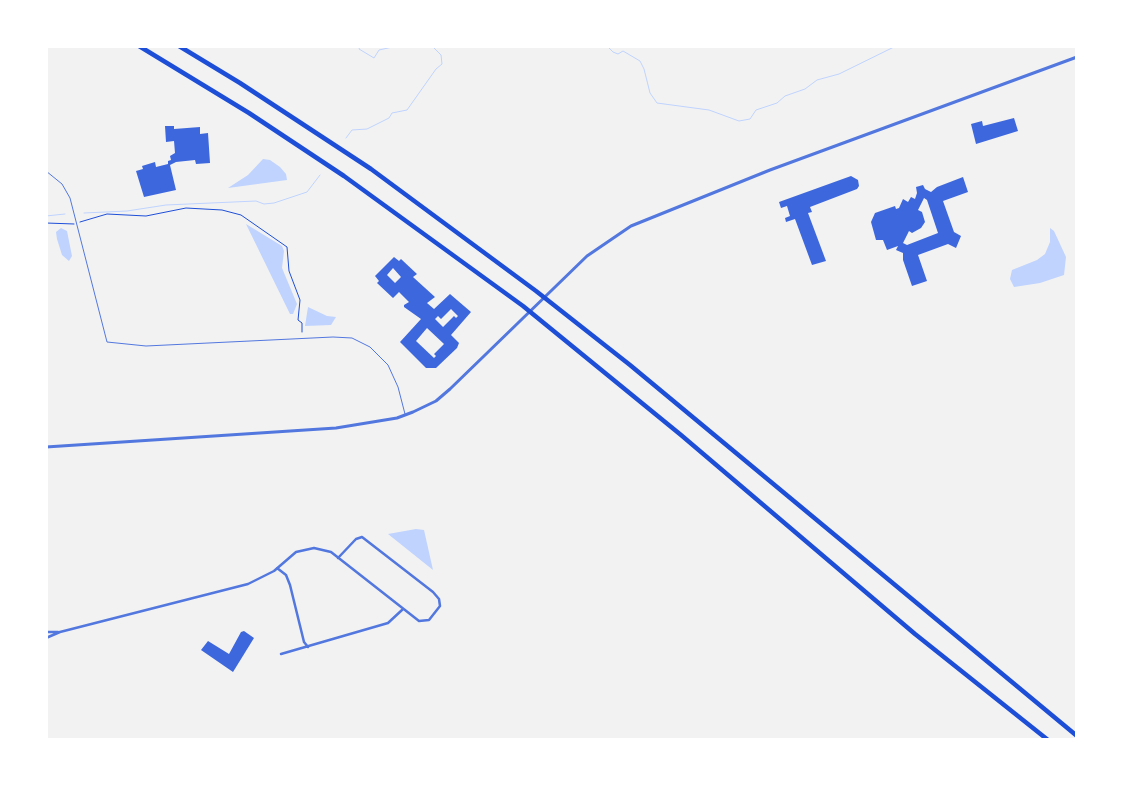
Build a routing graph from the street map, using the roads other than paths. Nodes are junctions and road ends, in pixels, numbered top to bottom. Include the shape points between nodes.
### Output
1 (134, 46) edge
2 (139, 46) edge
3 (179, 46) edge
4 (1077, 57) edge
5 (183, 72) junction
6 (46, 171) edge
7 (405, 415) junction
8 (46, 447) edge
9 (338, 558) junction
10 (277, 568) junction
11 (402, 610) junction
12 (46, 632) edge
13 (60, 632) junction
14 (46, 638) edge
15 (308, 648) junction
16 (281, 654) dead end
17 (1077, 736) edge
18 (1048, 740) edge

1 - 5 highway
2 - 5 highway
3 - 17 highway via 336,145 476,244 630,365
4 - 7 street via 650,217 603,244 450,389 423,408
5 - 18 highway via 344,176 524,306 915,634
6 - 7 lane via 68,193 107,342 146,346 352,338 370,347 388,365
7 - 8 street via 336,428
9 - 10 street via 327,551 304,549
9 - 11 street
9 - 11 street via 356,538 362,537 439,599 440,606 429,620 419,621
10 - 13 street via 248,584
10 - 15 street via 286,575 290,585
11 - 15 street via 388,623
12 - 13 street
13 - 14 street
15 - 16 street

